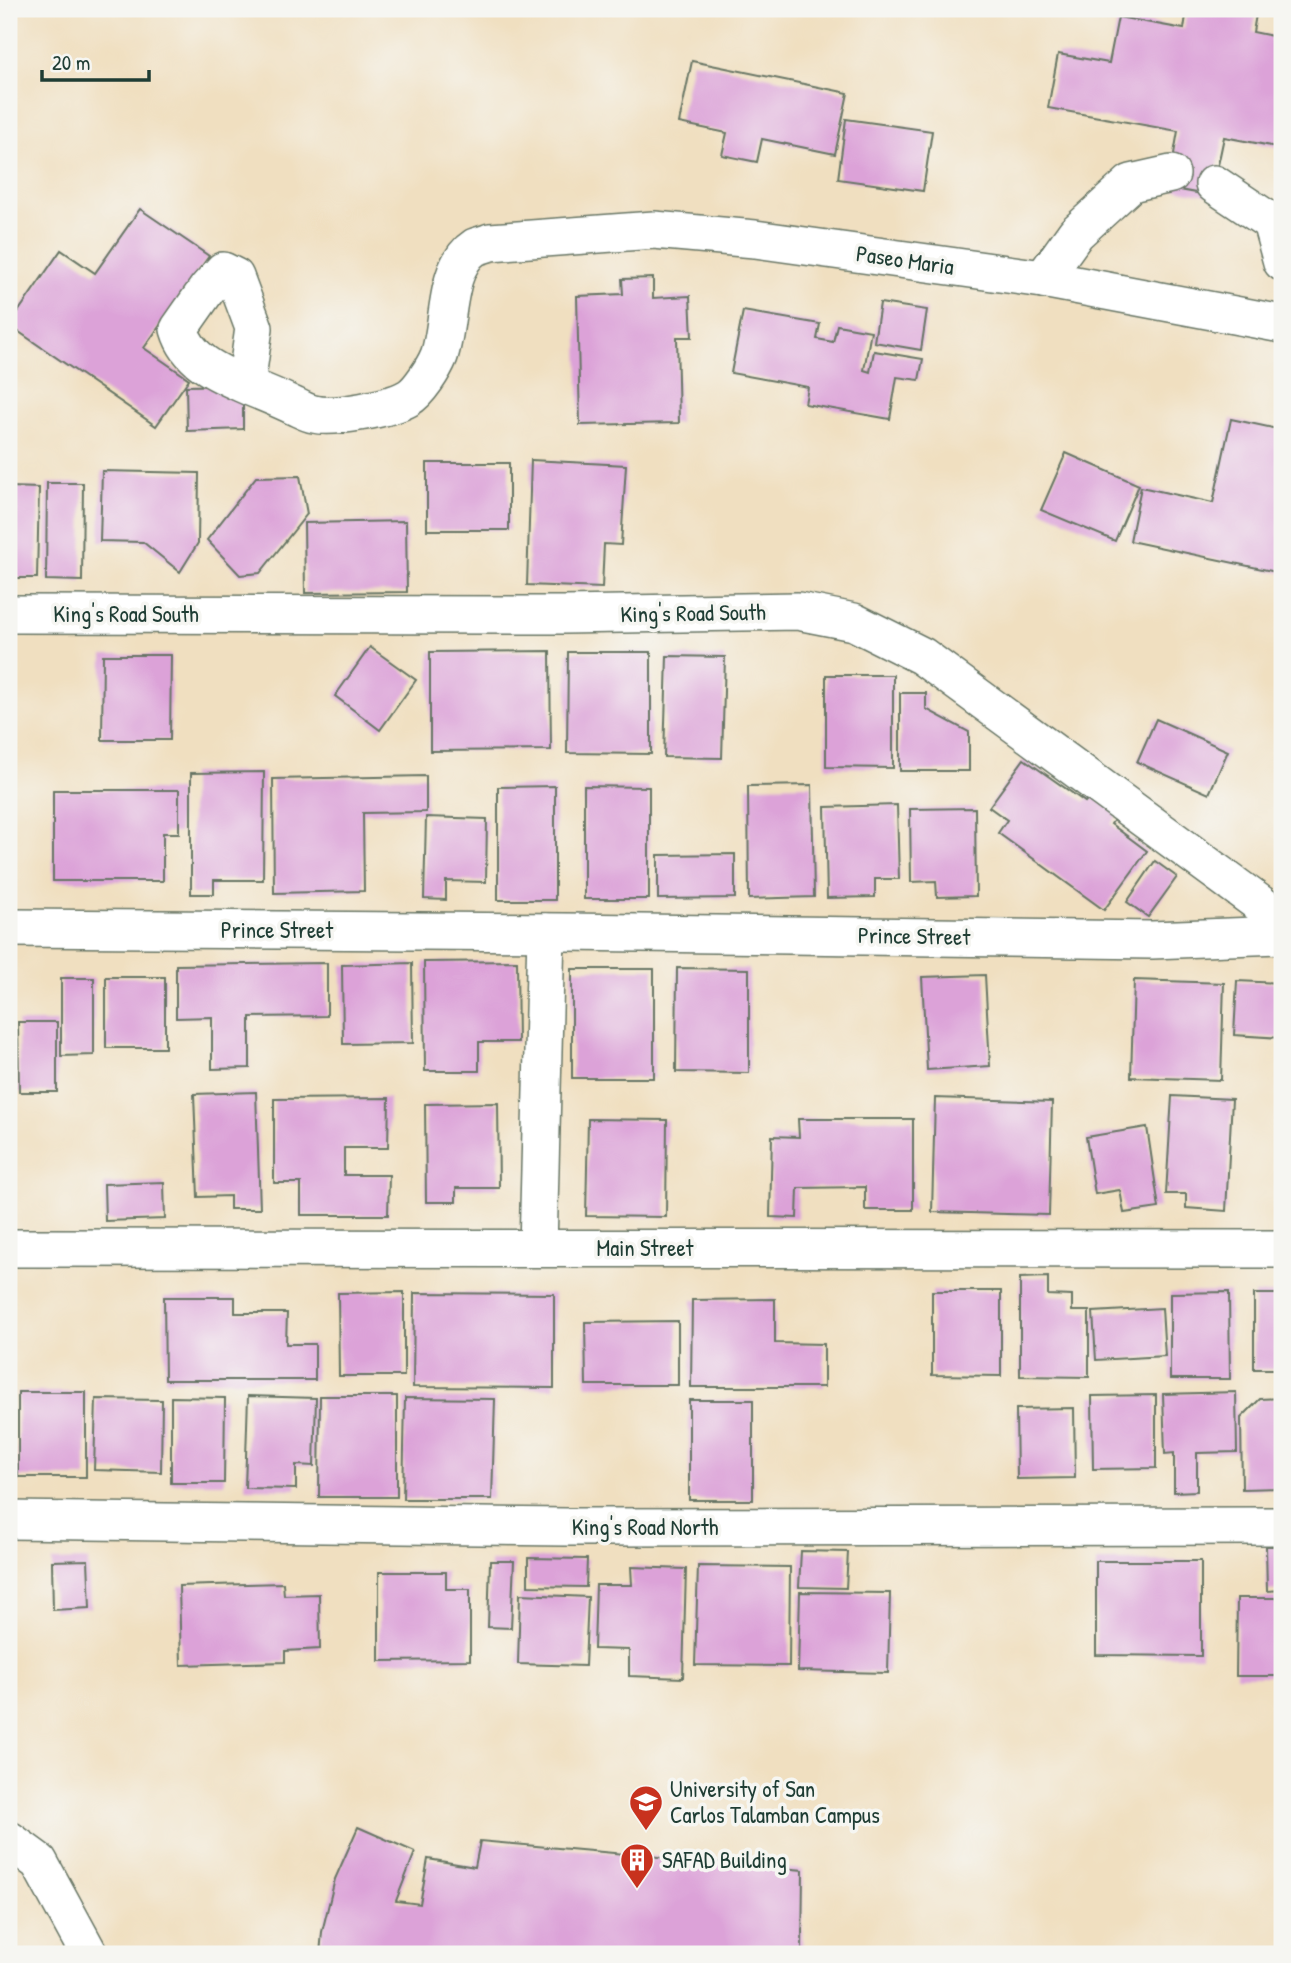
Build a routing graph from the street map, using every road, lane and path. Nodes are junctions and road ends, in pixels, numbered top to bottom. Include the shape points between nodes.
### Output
1 (1171, 174) dead end
2 (1214, 184) dead end
3 (1282, 262) edge
4 (1043, 279) junction
5 (1282, 323) edge
6 (246, 385) dead end
7 (9, 614) edge
8 (1282, 920) edge
9 (9, 928) edge
10 (545, 932) junction
11 (1282, 936) edge
12 (9, 1248) edge
13 (538, 1248) junction
14 (1282, 1249) edge
15 (9, 1520) edge
16 (1282, 1526) edge
17 (9, 1840) edge
18 (89, 1954) edge

1 - 4 street via 1131,183 1076,233
2 - 3 street via 1271,222
4 - 5 street, Paseo Maria
4 - 6 street, Paseo Maria via 755,239 654,230 490,242 474,248 463,260 451,288 440,355 428,377 408,398 334,416 313,414
7 - 8 street, King's Road South via 798,611 854,622 922,656
9 - 10 street, Prince Street
10 - 11 street, Prince Street via 1152,940
10 - 13 street
12 - 13 street, Main Street
13 - 14 street, Main Street
15 - 16 street, King's Road North via 567,1527
17 - 18 street via 39,1863

